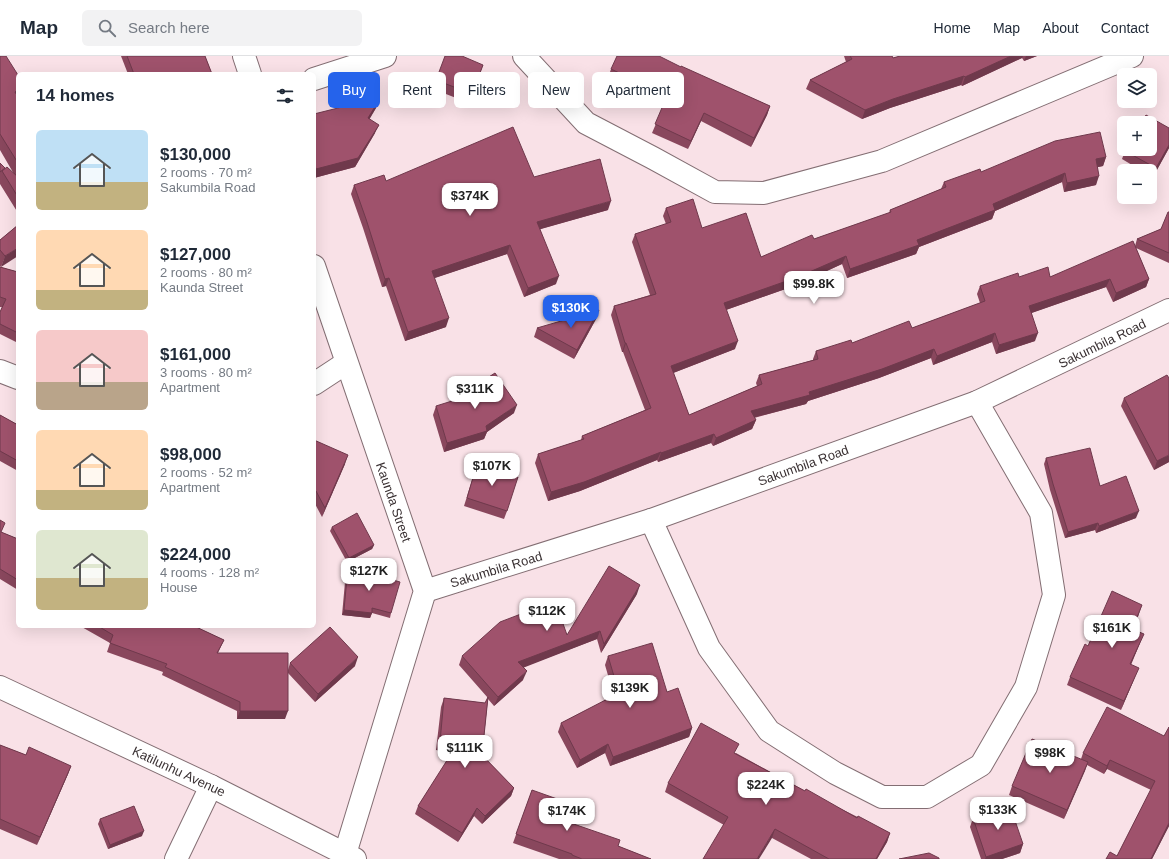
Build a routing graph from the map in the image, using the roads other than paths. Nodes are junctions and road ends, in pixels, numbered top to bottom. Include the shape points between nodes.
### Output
1 (244, 56) edge
2 (385, 56) edge
3 (524, 56) edge
4 (1132, 56) edge
5 (249, 72) edge
6 (316, 78) edge
7 (316, 272) edge
8 (1169, 310) edge
9 (346, 363) junction
10 (0, 370) edge
11 (16, 377) edge
12 (316, 383) edge
13 (977, 402) junction
14 (651, 520) junction
15 (425, 591) junction
16 (0, 687) edge
17 (211, 786) junction
18 (350, 856) edge
19 (176, 859) edge

1 - 5 street
2 - 6 street
3 - 4 street via 586,123 715,192 764,193 882,161
7 - 9 street, Kaunda Street
8 - 13 street, Sakumbila Road
9 - 12 street
9 - 15 street, Kaunda Street
10 - 11 street
13 - 14 street, Sakumbila Road
13 - 14 street via 1041,513 1054,595 1026,687 981,766 927,797 882,797 835,773 769,731 709,648
14 - 15 street, Sakumbila Road
15 - 18 street
16 - 17 street, Katilunhu Avenue
17 - 18 street, Katilunhu Avenue
17 - 19 street

